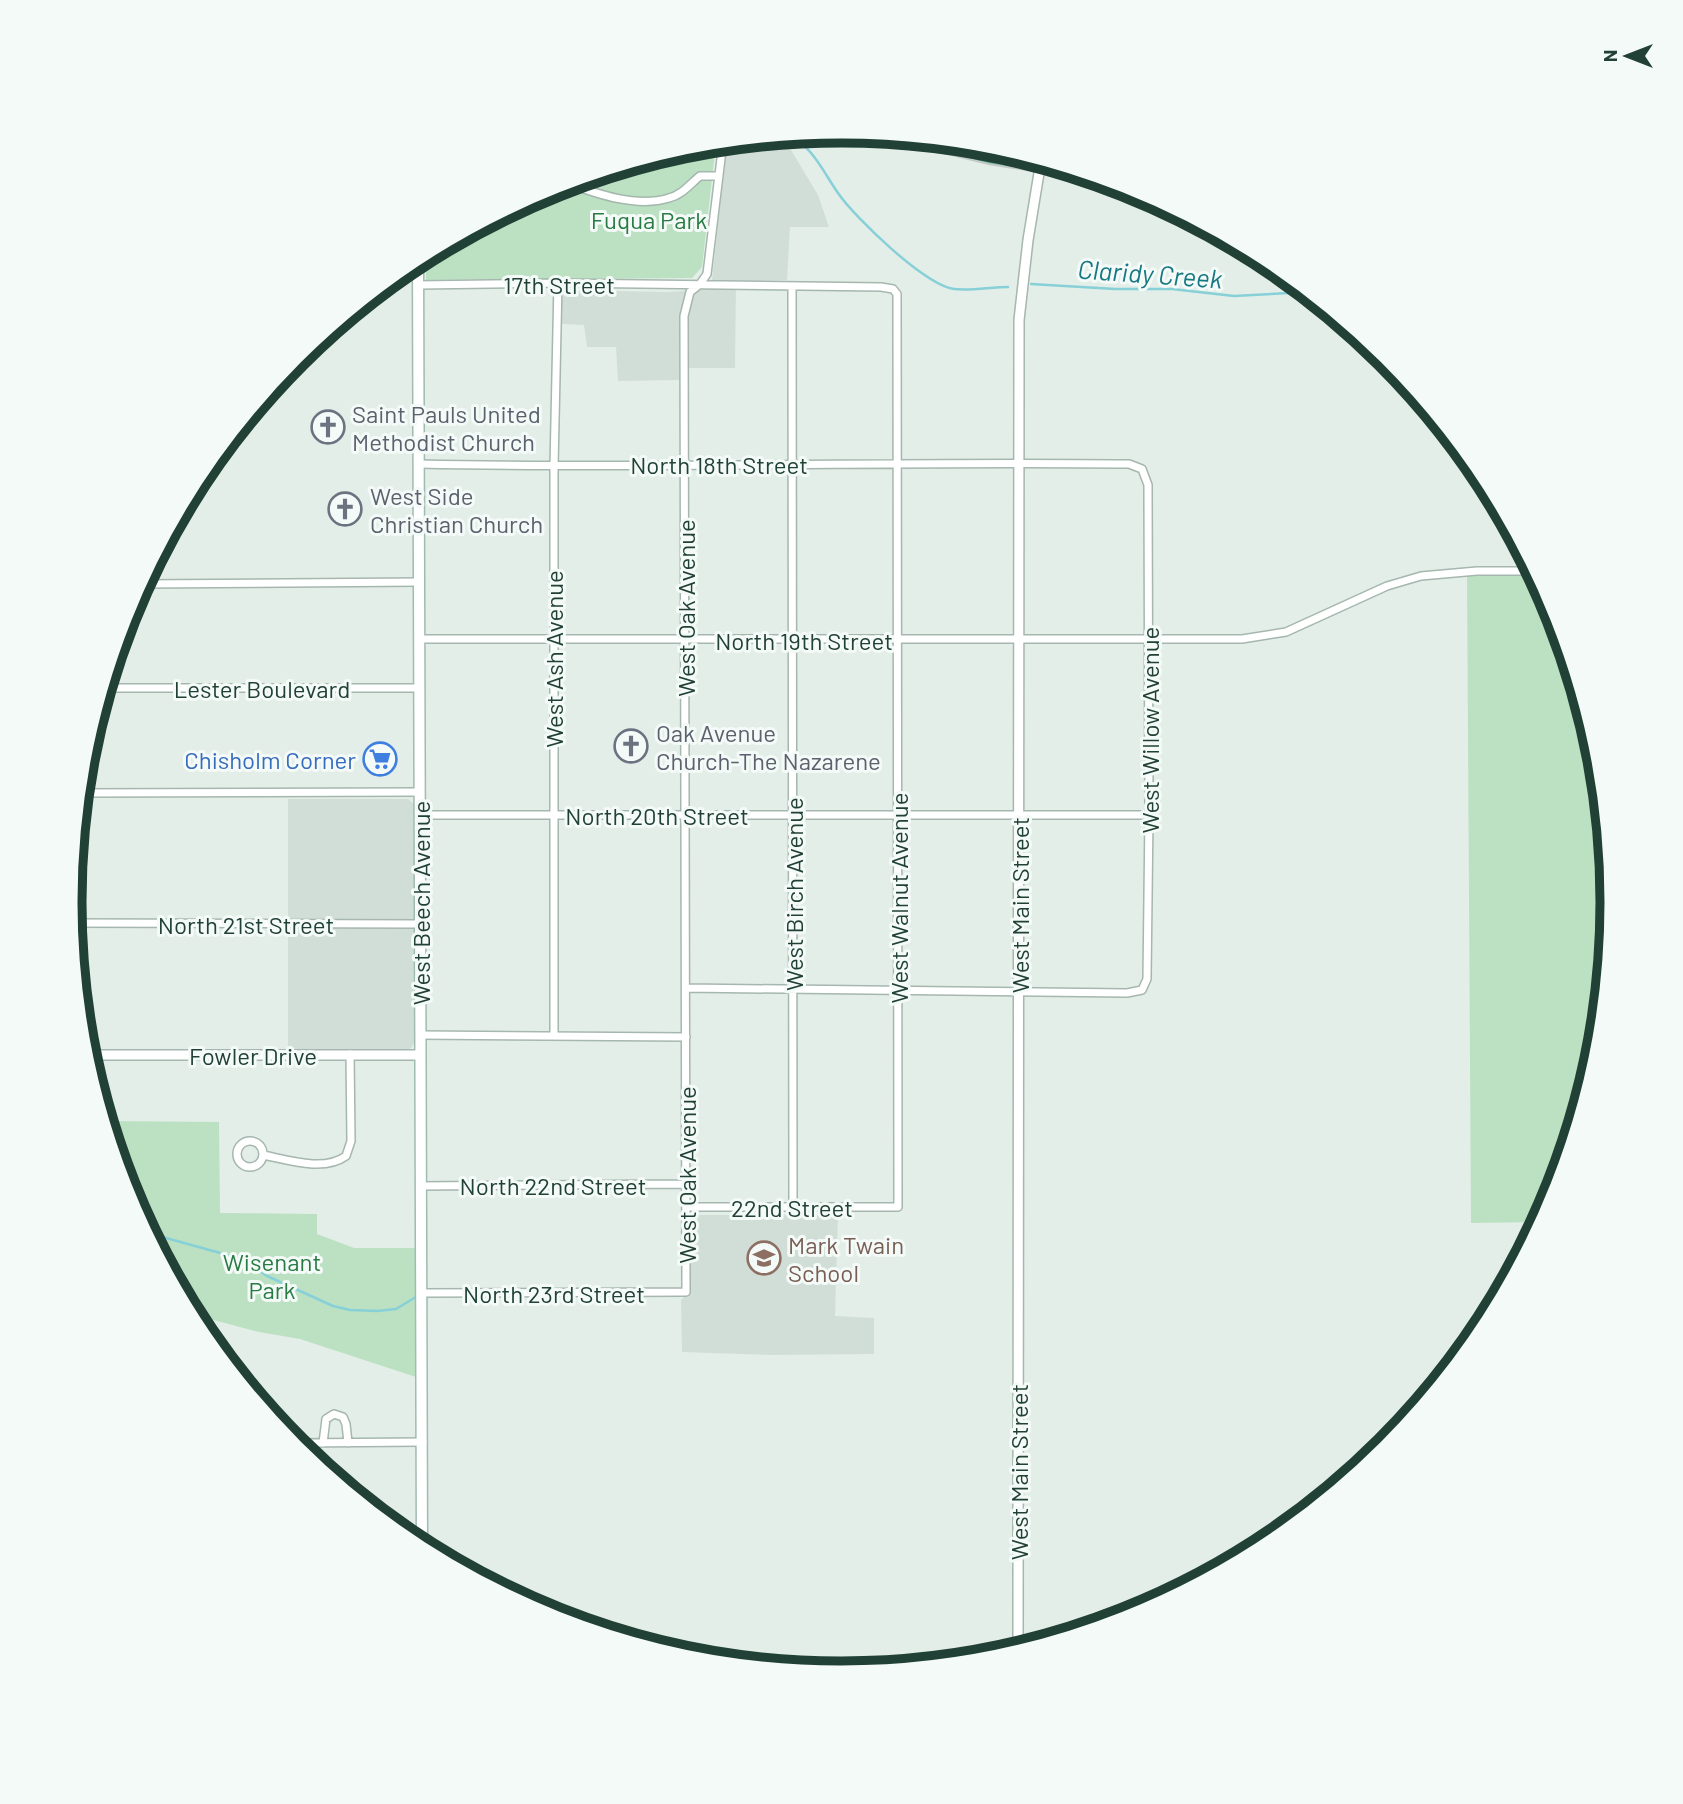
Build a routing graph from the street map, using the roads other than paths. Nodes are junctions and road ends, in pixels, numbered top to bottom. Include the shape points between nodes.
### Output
1 (722, 152) edge
2 (976, 155) edge
3 (998, 159) edge
4 (1039, 169) edge
5 (719, 176) junction
6 (584, 188) edge
7 (418, 272) edge
8 (558, 283) junction
9 (700, 284) junction
10 (418, 285) junction
11 (792, 286) junction
12 (897, 294) joint
13 (1019, 463) junction
14 (420, 464) junction
15 (685, 464) junction
16 (791, 464) junction
17 (896, 464) junction
18 (554, 466) junction
19 (1142, 469) joint
20 (1524, 571) edge
21 (420, 582) junction
22 (153, 584) edge
23 (1020, 638) junction
24 (1149, 638) junction
25 (420, 639) junction
26 (793, 639) junction
27 (553, 640) junction
28 (684, 640) junction
29 (896, 640) junction
30 (113, 688) edge
31 (420, 688) junction
32 (420, 792) junction
33 (91, 793) edge
34 (685, 814) junction
35 (793, 814) junction
36 (898, 814) junction
37 (1020, 814) junction
38 (420, 815) junction
39 (1149, 815) junction
40 (552, 816) junction
41 (83, 923) edge
42 (419, 924) junction
43 (686, 989) junction
44 (793, 989) junction
45 (897, 989) junction
46 (1018, 990) junction
47 (420, 1035) junction
48 (554, 1035) junction
49 (686, 1037) junction
50 (350, 1054) junction
51 (98, 1055) edge
52 (420, 1055) junction
53 (263, 1155) dead end
54 (685, 1184) junction
55 (421, 1186) junction
56 (686, 1207) junction
57 (898, 1207) joint
58 (793, 1208) junction
59 (686, 1292) joint
60 (421, 1293) junction
61 (423, 1442) junction
62 (309, 1443) edge
63 (323, 1443) junction
64 (348, 1443) junction
65 (422, 1534) edge
66 (1018, 1640) edge

1 - 5 street, West Oak Avenue
2 - 3 main road
4 - 13 street, West Main Street via 1019,320
5 - 6 street via 700,176 684,191 660,200 616,198
5 - 9 street, West Oak Avenue via 707,274
7 - 10 main road, West Beech Avenue
8 - 9 street, 17th Street
8 - 10 street, 17th Street
8 - 18 street, West Ash Avenue
9 - 11 street, 17th Street
9 - 15 street, West Oak Avenue via 690,292 684,316
10 - 14 main road, West Beech Avenue
11 - 12 street, 17th Street via 881,287
11 - 16 street, West Birch Avenue
12 - 17 street, West Walnut Avenue
13 - 17 street, North 18th Street
13 - 19 street, North 18th Street via 1129,464
13 - 23 street, West Main Street
14 - 18 street, North 18th Street
14 - 21 main road, West Beech Avenue
15 - 16 street, North 18th Street
15 - 18 street, North 18th Street
15 - 28 street, West Oak Avenue
16 - 17 street, North 18th Street
16 - 26 street, West Birch Avenue
17 - 29 street, West Walnut Avenue
18 - 27 street, West Ash Avenue
19 - 24 street, West Willow Avenue via 1148,485
20 - 24 street, North 19th Street via 1421,576 1267,637
21 - 22 street
21 - 25 main road, West Beech Avenue
23 - 24 street, North 19th Street
23 - 29 street, North 19th Street
23 - 37 street, West Main Street
24 - 39 street, West Willow Avenue
25 - 27 street, North 19th Street
25 - 31 main road, West Beech Avenue
26 - 28 street, North 19th Street
26 - 29 street, North 19th Street
26 - 35 street, West Birch Avenue
27 - 28 street, North 19th Street
27 - 40 street, West Ash Avenue
28 - 34 street, West Oak Avenue
29 - 36 street, West Walnut Avenue
30 - 31 street, Lester Boulevard
31 - 32 main road, West Beech Avenue
32 - 33 street
32 - 38 main road, West Beech Avenue
34 - 35 street, North 20th Street
34 - 40 street, North 20th Street
34 - 43 street, West Oak Avenue
35 - 36 street, North 20th Street
35 - 44 street, West Birch Avenue
36 - 37 street, North 20th Street
36 - 45 street, West Walnut Avenue
37 - 39 street, North 20th Street
37 - 46 street, West Main Street
38 - 40 street, North 20th Street
38 - 42 main road, West Beech Avenue
39 - 46 street, West Willow Avenue via 1147,979 1142,990
40 - 48 street, West Ash Avenue
41 - 42 street, North 21st Street
42 - 47 main road, West Beech Avenue
43 - 44 street
43 - 49 street, West Oak Avenue
44 - 45 street
44 - 58 street, West Birch Avenue
45 - 46 street
45 - 57 street, West Walnut Avenue
46 - 66 street, West Main Street
47 - 48 street
47 - 52 main road, West Beech Avenue
48 - 49 street
49 - 54 street, West Oak Avenue
50 - 51 street, Fowler Drive
50 - 52 street, Fowler Drive
50 - 53 street via 351,1141 346,1156 325,1163
52 - 55 main road, West Beech Avenue
54 - 55 street, North 22nd Street
54 - 56 street, West Oak Avenue
55 - 60 main road, West Beech Avenue
56 - 58 street, 22nd Street
56 - 59 street, West Oak Avenue
57 - 58 street, 22nd Street
59 - 60 street, North 23rd Street
60 - 61 main road, West Beech Avenue
61 - 64 street
61 - 65 main road, West Beech Avenue
62 - 63 street
63 - 64 street
63 - 64 street via 326,1419 334,1414 343,1417

